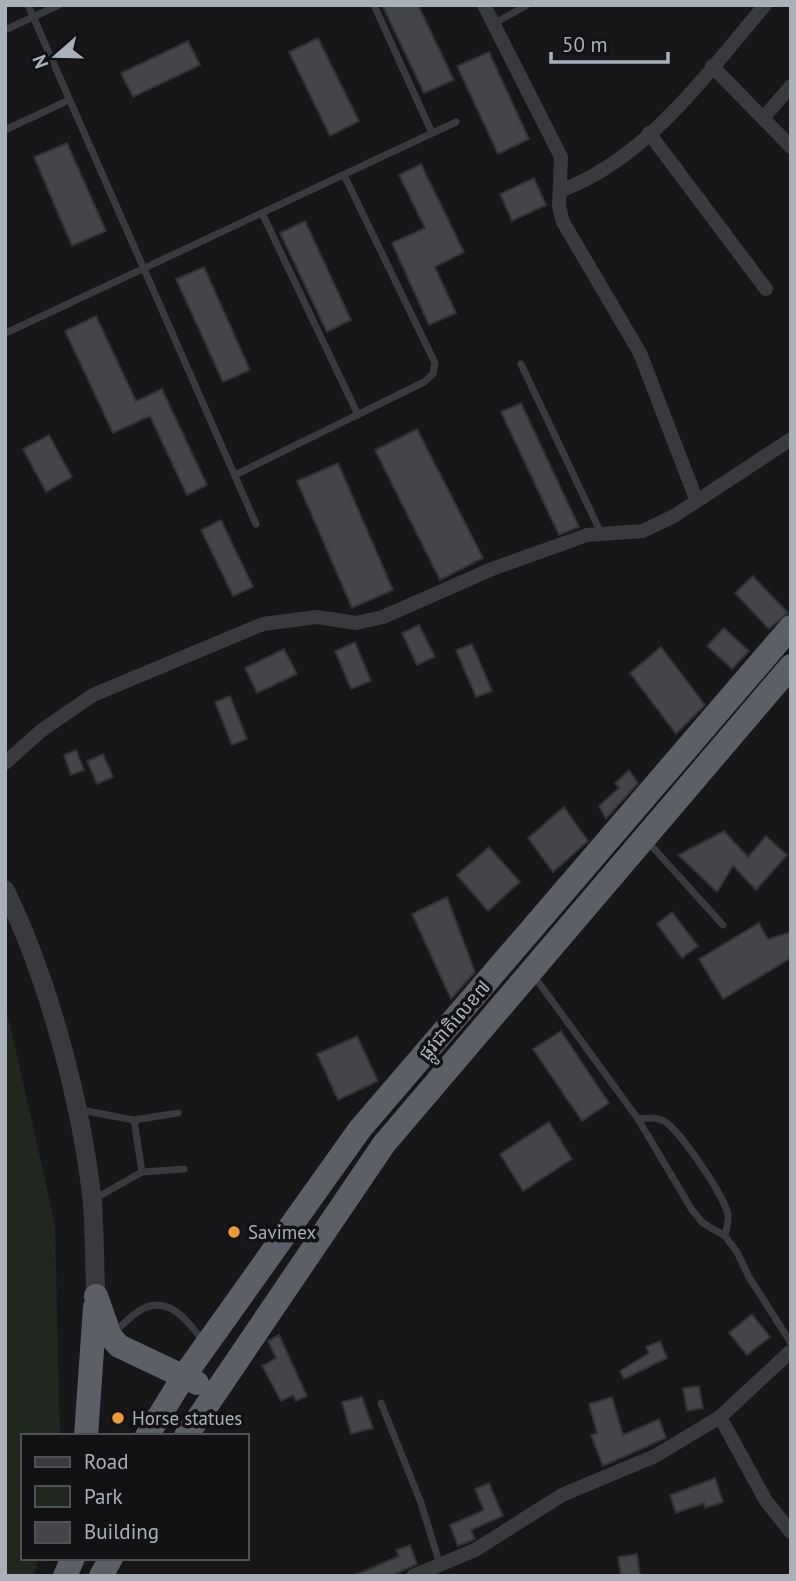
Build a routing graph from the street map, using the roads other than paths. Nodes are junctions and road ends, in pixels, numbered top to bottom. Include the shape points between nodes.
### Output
1 (27, 5) edge
2 (59, 5) edge
3 (374, 5) edge
4 (484, 5) edge
5 (527, 5) edge
6 (765, 5) edge
7 (32, 16) junction
8 (495, 23) junction
9 (5, 30) edge
10 (712, 66) junction
11 (791, 86) edge
12 (69, 100) junction
13 (764, 117) junction
14 (456, 122) dead end
15 (5, 131) edge
16 (649, 133) junction
17 (432, 134) junction
18 (791, 147) edge
19 (344, 175) junction
20 (562, 190) junction
21 (262, 213) junction
22 (144, 269) junction
23 (766, 289) dead end
24 (8, 332) dead end
25 (522, 364) dead end
26 (358, 415) junction
27 (791, 439) edge
28 (235, 475) junction
29 (696, 499) junction
30 (256, 524) dead end
31 (602, 534) junction
32 (786, 642) edge
33 (791, 666) edge
34 (5, 763) edge
35 (645, 839) junction
36 (5, 890) edge
37 (543, 918) junction
38 (723, 925) dead end
39 (563, 936) junction
40 (532, 972) junction
41 (77, 1110) junction
42 (178, 1113) dead end
43 (638, 1119) junction
44 (134, 1120) junction
45 (360, 1129) junction
46 (384, 1144) junction
47 (184, 1169) dead end
48 (142, 1172) junction
49 (92, 1200) junction
50 (725, 1236) junction
51 (96, 1296) junction
52 (110, 1336) junction
53 (791, 1343) edge
54 (206, 1345) junction
55 (791, 1351) edge
56 (184, 1376) junction
57 (214, 1391) junction
58 (380, 1403) dead end
59 (720, 1417) junction
60 (86, 1434) edge
61 (148, 1434) edge
62 (187, 1434) edge
63 (791, 1532) edge
64 (110, 1560) edge
65 (441, 1566) junction
66 (101, 1576) edge
67 (413, 1576) edge

1 - 7 lane
2 - 7 lane
3 - 17 lane
4 - 8 street
5 - 8 lane
6 - 10 street
7 - 9 lane
7 - 12 lane
8 - 20 street via 561,157
10 - 13 street
10 - 16 street
11 - 13 street
12 - 15 lane
12 - 22 lane
13 - 18 street
14 - 17 lane
16 - 20 street via 591,179
16 - 23 street
17 - 19 lane
19 - 21 lane
19 - 26 lane via 435,363 433,374 424,382
20 - 29 street via 559,207 563,222 640,353
21 - 22 lane
21 - 26 lane
22 - 24 lane
22 - 28 lane
25 - 31 lane
26 - 28 lane
27 - 29 street
28 - 30 lane
29 - 31 street via 643,531
31 - 34 street via 587,535 492,569 383,617 356,623 317,617 263,624 93,695
32 - 37 highway, ផ្លូវជាតិលេខ៧
33 - 35 highway, ផ្លូវជាតិលេខ៧
35 - 38 lane
35 - 39 highway, ផ្លូវជាតិលេខ៧
36 - 41 street via 52,1017
37 - 39 highway
37 - 45 highway, ផ្លូវជាតិលេខ៧
39 - 40 highway, ផ្លូវជាតិលេខ៧
40 - 43 lane
40 - 46 highway, ផ្លូវជាតិលេខ៧
41 - 44 lane
41 - 49 street
42 - 44 lane
43 - 50 lane via 692,1210
43 - 50 lane via 666,1122 681,1138 722,1199 729,1215
44 - 48 lane
45 - 46 highway
45 - 54 highway, ផ្លូវជាតិលេខ៧
46 - 57 highway, ផ្លូវជាតិលេខ៧
47 - 48 lane
48 - 49 lane
49 - 51 street
50 - 53 lane
51 - 52 highway
51 - 60 highway
52 - 54 lane via 145,1307 161,1307 182,1313
52 - 56 highway via 119,1346
54 - 56 highway, ផ្លូវជាតិលេខ៧
55 - 59 street
56 - 57 highway
56 - 61 highway, ផ្លូវជាតិលេខ៧
57 - 62 highway, ផ្លូវជាតិលេខ៧
58 - 65 lane
59 - 63 street via 766,1501
59 - 65 street via 655,1456 562,1496
64 - 66 highway
65 - 67 street

